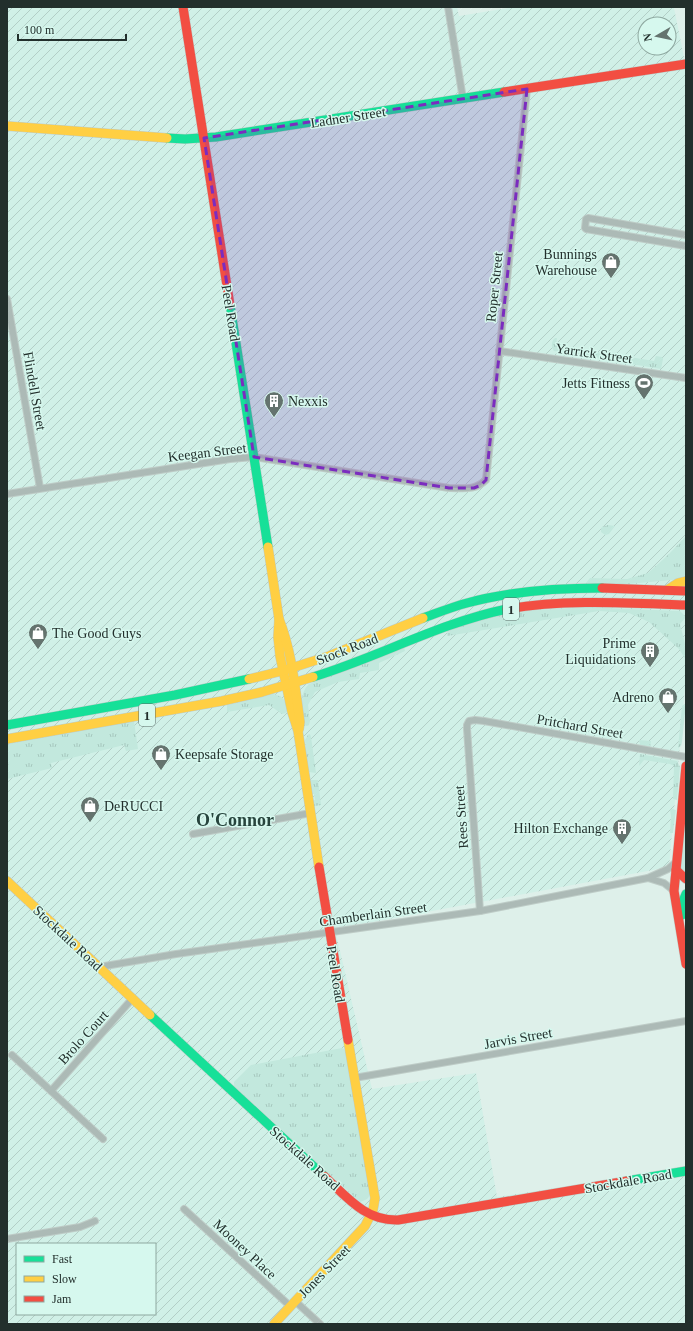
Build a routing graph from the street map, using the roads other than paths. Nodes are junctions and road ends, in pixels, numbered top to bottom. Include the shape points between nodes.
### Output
1 (183, 7) edge
2 (448, 7) edge
3 (686, 64) edge
4 (527, 89) junction
5 (463, 99) junction
6 (7, 126) edge
7 (204, 138) junction
8 (686, 236) edge
9 (686, 246) edge
10 (7, 299) edge
11 (499, 351) junction
12 (686, 378) edge
13 (254, 458) junction
14 (481, 485) joint
15 (40, 488) junction
16 (7, 494) edge
17 (686, 581) edge
18 (667, 590) junction
19 (686, 591) edge
20 (685, 607) edge
21 (288, 670) junction
22 (290, 684) junction
23 (469, 721) joint
24 (7, 725) edge
25 (7, 739) edge
26 (686, 757) edge
27 (686, 766) edge
28 (311, 813) junction
29 (193, 834) dead end
30 (676, 866) junction
31 (648, 878) junction
32 (686, 879) edge
33 (7, 881) edge
34 (674, 891) junction
35 (686, 894) edge
36 (480, 911) junction
37 (680, 929) junction
38 (329, 933) junction
39 (686, 964) edge
40 (99, 967) junction
41 (132, 999) junction
42 (686, 1021) edge
43 (12, 1055) dead end
44 (354, 1078) junction
45 (51, 1091) junction
46 (103, 1139) dead end
47 (686, 1171) edge
48 (184, 1209) dead end
49 (370, 1215) junction
50 (95, 1221) dead end
51 (7, 1239) edge
52 (293, 1303) junction
53 (274, 1324) edge
54 (320, 1324) edge

1 - 7 main road, Peel Road
2 - 5 street
3 - 4 main road, Ladner Street
4 - 5 main road, Ladner Street
4 - 11 street, Roper Street
5 - 7 main road, Ladner Street
6 - 7 main road, Ladner Street via 185,139
7 - 13 main road, Peel Road
8 - 9 street via 586,219 586,230
10 - 15 street, Flindell Street
11 - 12 street, Yarrick Street
11 - 14 street, Roper Street via 486,480
13 - 14 street, Keegan Street via 449,488 474,488
13 - 15 street, Keegan Street via 230,459
13 - 21 main road, Peel Road via 279,619 284,630
15 - 16 street, Keegan Street
17 - 18 main road
18 - 19 main road, Stock Road / 1
18 - 21 main road, Stock Road / 1 via 553,589 495,597 445,610 358,646
20 - 22 main road, Stock Road / 1 via 566,603 508,609 466,619 338,669
21 - 22 main road, Peel Road
21 - 24 main road, Stock Road / 1 via 226,686
22 - 25 main road, Stock Road / 1 via 222,701
22 - 28 main road, Peel Road via 300,722 298,732
23 - 26 street, Pritchard Street via 484,721
23 - 36 street, Rees Street via 467,733
27 - 30 main road
28 - 29 street
28 - 38 main road, Peel Road
30 - 31 street, Chamberlain Street
30 - 32 main road
30 - 34 main road
31 - 34 street via 664,883
31 - 36 street, Chamberlain Street
33 - 40 main road, Stockdale Road
34 - 37 main road
35 - 37 main road
36 - 38 street, Chamberlain Street
37 - 39 main road
38 - 40 street, Chamberlain Street
38 - 44 main road, Peel Road
40 - 41 main road, Stockdale Road
41 - 45 street, Brolo Court
41 - 49 main road, Stockdale Road
42 - 44 street, Jarvis Street
43 - 45 street
44 - 49 main road, Peel Road via 375,1198
45 - 46 street
47 - 49 main road, Stockdale Road via 398,1220 382,1220
48 - 52 street, Mooney Place
49 - 52 main road, Jones Street via 355,1238
50 - 51 street via 80,1227
52 - 53 main road, Jones Street
52 - 54 street, Mooney Place

